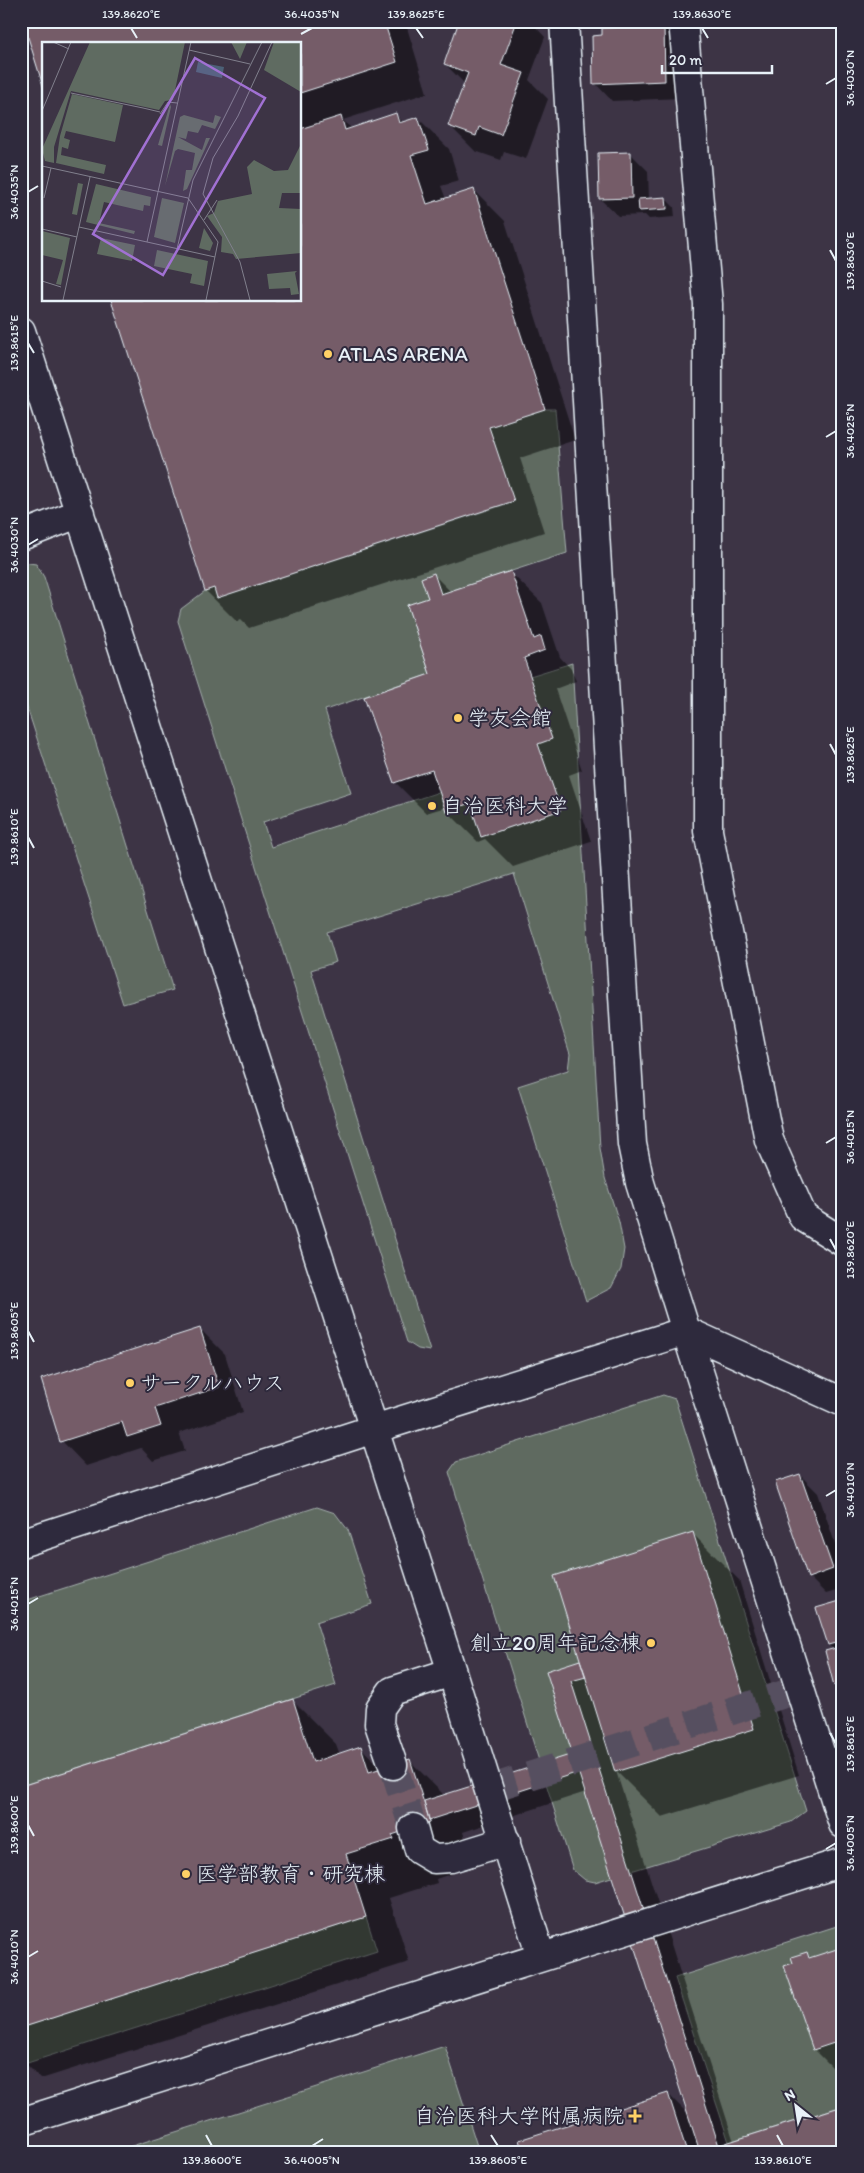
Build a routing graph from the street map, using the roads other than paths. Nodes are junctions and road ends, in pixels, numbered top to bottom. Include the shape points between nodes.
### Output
1 (564, 21) edge
2 (683, 21) edge
3 (21, 330) edge
4 (80, 513) junction
5 (21, 536) edge
6 (843, 1242) edge
7 (686, 1331) junction
8 (843, 1402) edge
9 (374, 1429) junction
10 (21, 1543) edge
11 (452, 1672) junction
12 (393, 1765) tunnel mouth
13 (843, 1824) edge
14 (413, 1828) tunnel mouth
15 (506, 1841) junction
16 (843, 1862) edge
17 (541, 1957) junction
18 (21, 2122) edge

1 - 7 street via 632,1144 640,1183
2 - 6 street via 708,304 708,831 769,1140 803,1217
3 - 4 street
4 - 5 street
4 - 9 street
7 - 8 street
7 - 9 street
7 - 13 street
9 - 10 street
9 - 11 street
11 - 12 street via 392,1691 380,1708 379,1724
11 - 15 street
14 - 15 street via 420,1850 434,1859 451,1858
15 - 17 street
16 - 17 street
17 - 18 street

